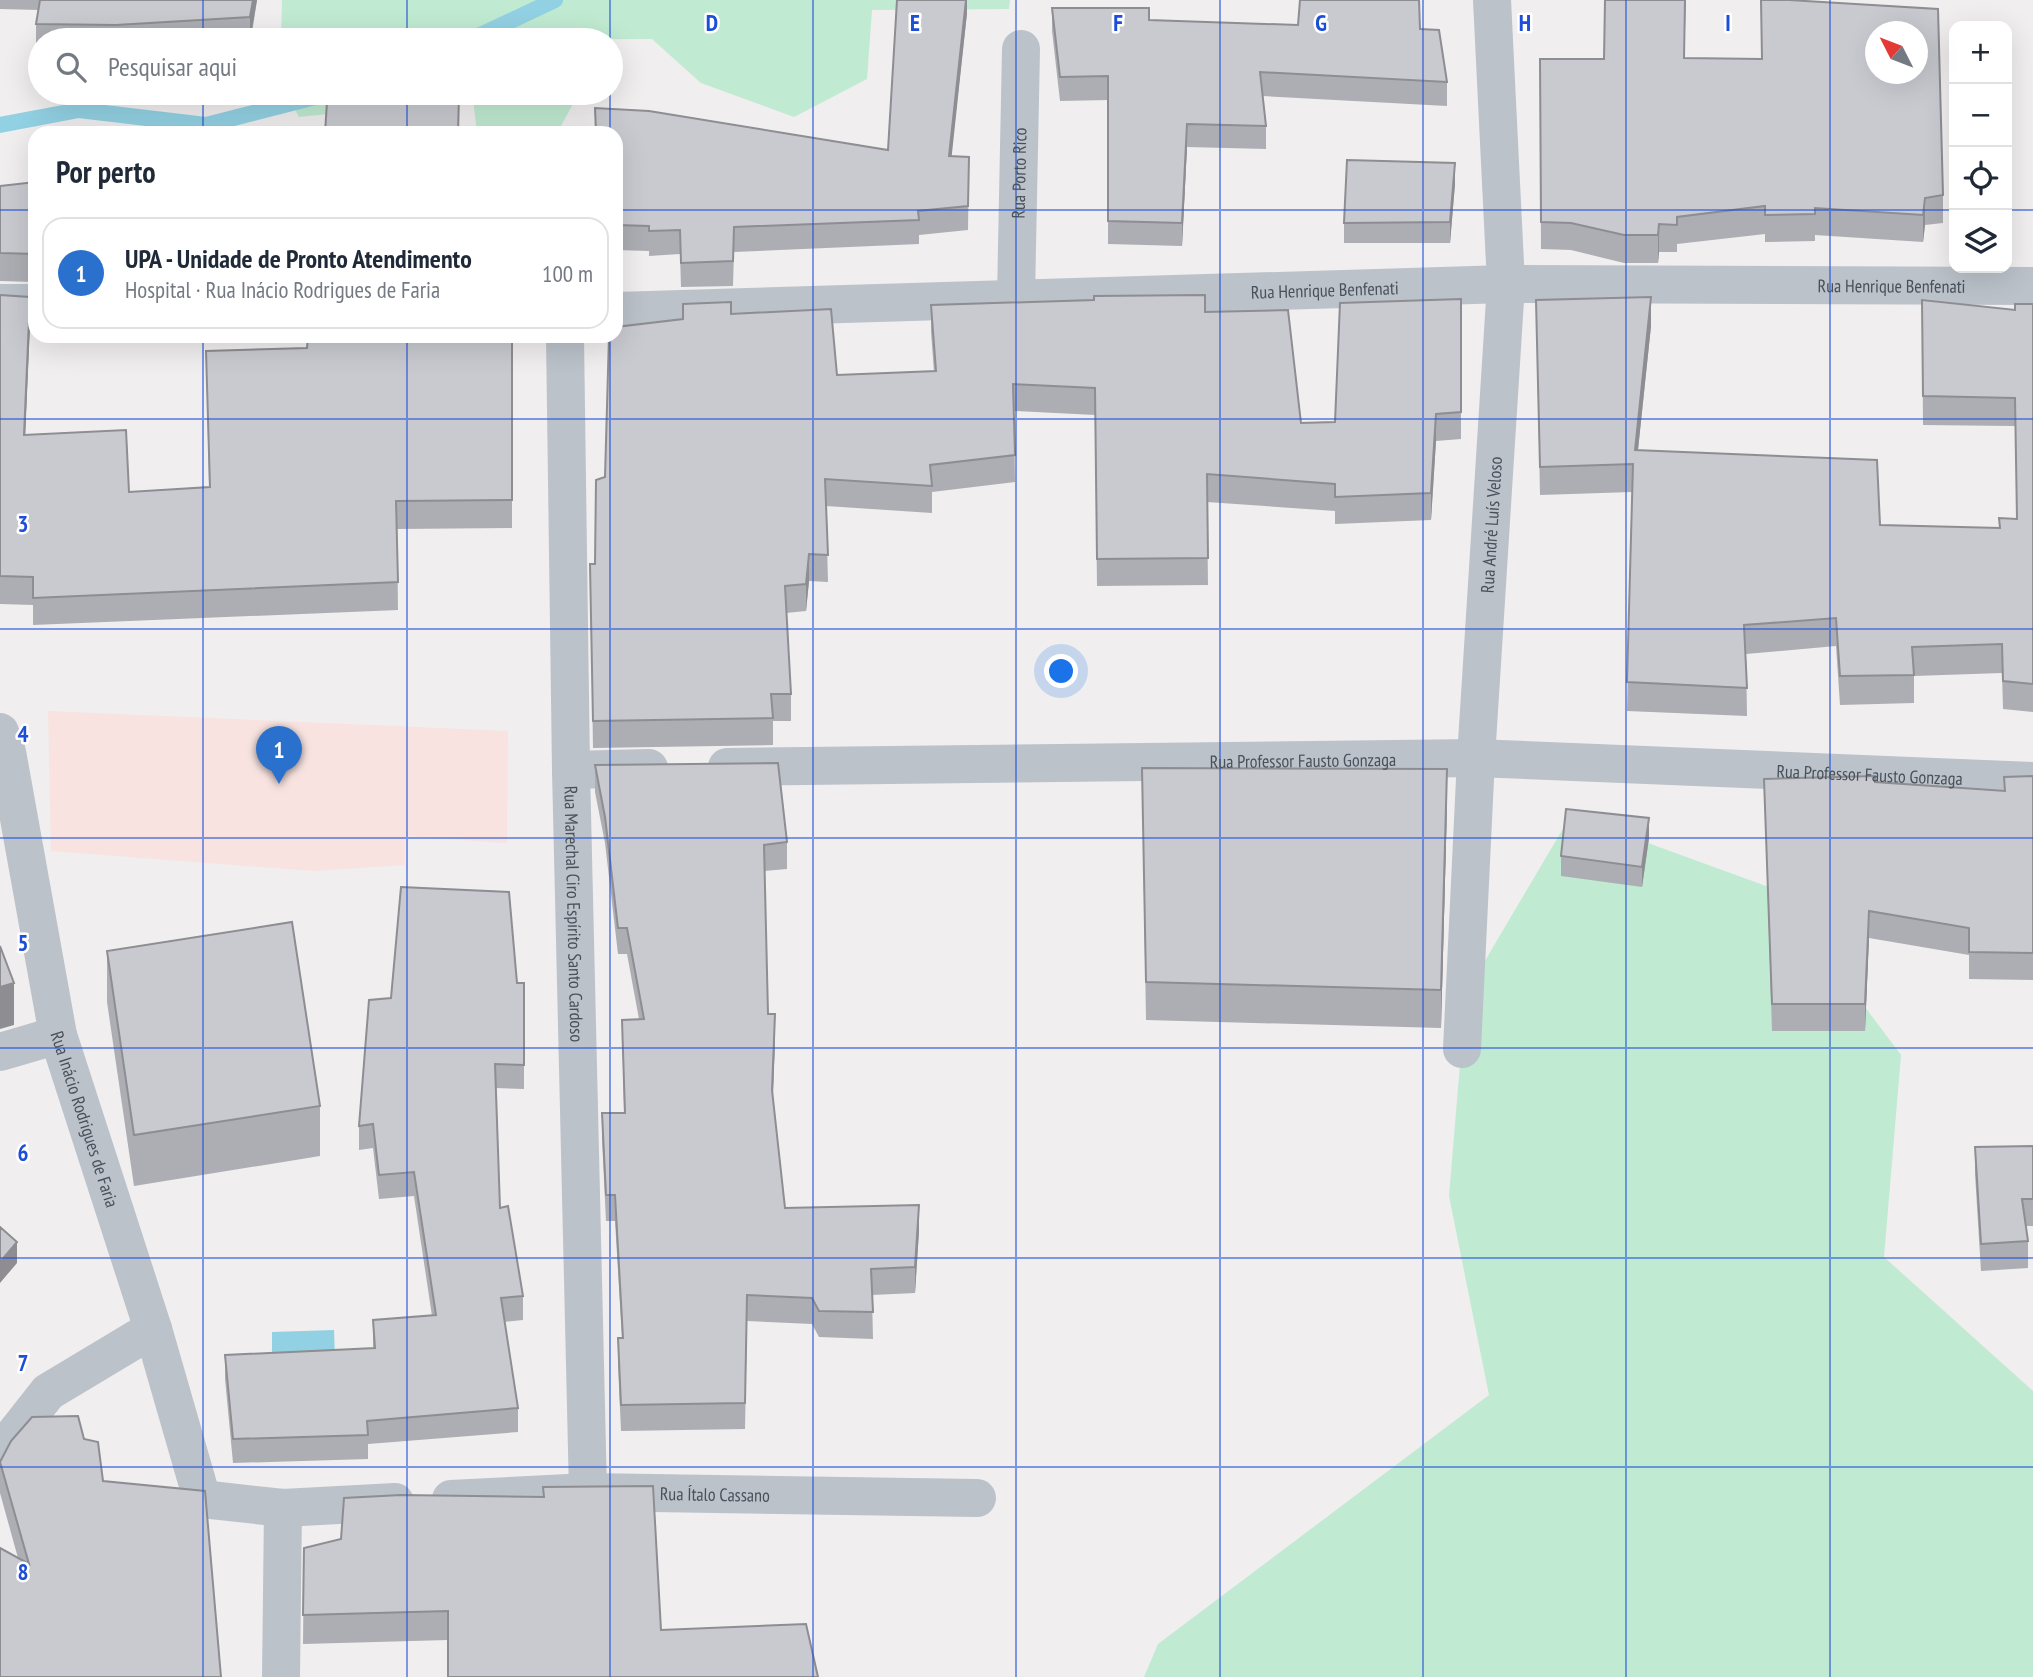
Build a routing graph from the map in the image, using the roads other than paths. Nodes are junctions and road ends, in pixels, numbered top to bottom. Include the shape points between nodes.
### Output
1 (1492, 0) edge
2 (1021, 49) dead end
3 (1506, 284) junction
4 (2033, 286) edge
5 (1016, 297) junction
6 (0, 303) edge
7 (28, 303) edge
8 (623, 311) edge
9 (565, 343) edge
10 (0, 732) edge
11 (1476, 758) junction
12 (571, 769) junction
13 (2033, 781) edge
14 (58, 1035) junction
15 (1462, 1049) dead end
16 (0, 1052) edge
17 (153, 1329) junction
18 (0, 1453) edge
19 (587, 1492) junction
20 (977, 1498) dead end
21 (202, 1499) joint
22 (283, 1508) junction
23 (281, 1677) edge

1 - 3 street, Rua André Luís Veloso
2 - 5 street, Rua Porto Rico
3 - 4 street, Rua Henrique Benfenati
3 - 5 street, Rua Henrique Benfenati
3 - 11 street, Rua André Luís Veloso
5 - 8 street, Rua Henrique Benfenati
6 - 7 street
9 - 12 street, Rua Marechal Ciro Espírito Santo Cardoso
10 - 14 street, Rua Inácio Rodrigues de Faria
11 - 12 street, Rua Professor Fausto Gonzaga
11 - 13 street, Rua Professor Fausto Gonzaga
11 - 15 street, Rua André Luís Veloso
12 - 19 street, Rua Marechal Ciro Espírito Santo Cardoso
14 - 16 street
14 - 17 street, Rua Inácio Rodrigues de Faria
17 - 18 street via 48,1392
17 - 21 street, Rua Inácio Rodrigues de Faria
19 - 20 street, Rua Ítalo Cassano
19 - 22 street, Rua Ítalo Cassano
21 - 22 street, Rua Ítalo Cassano
22 - 23 street

